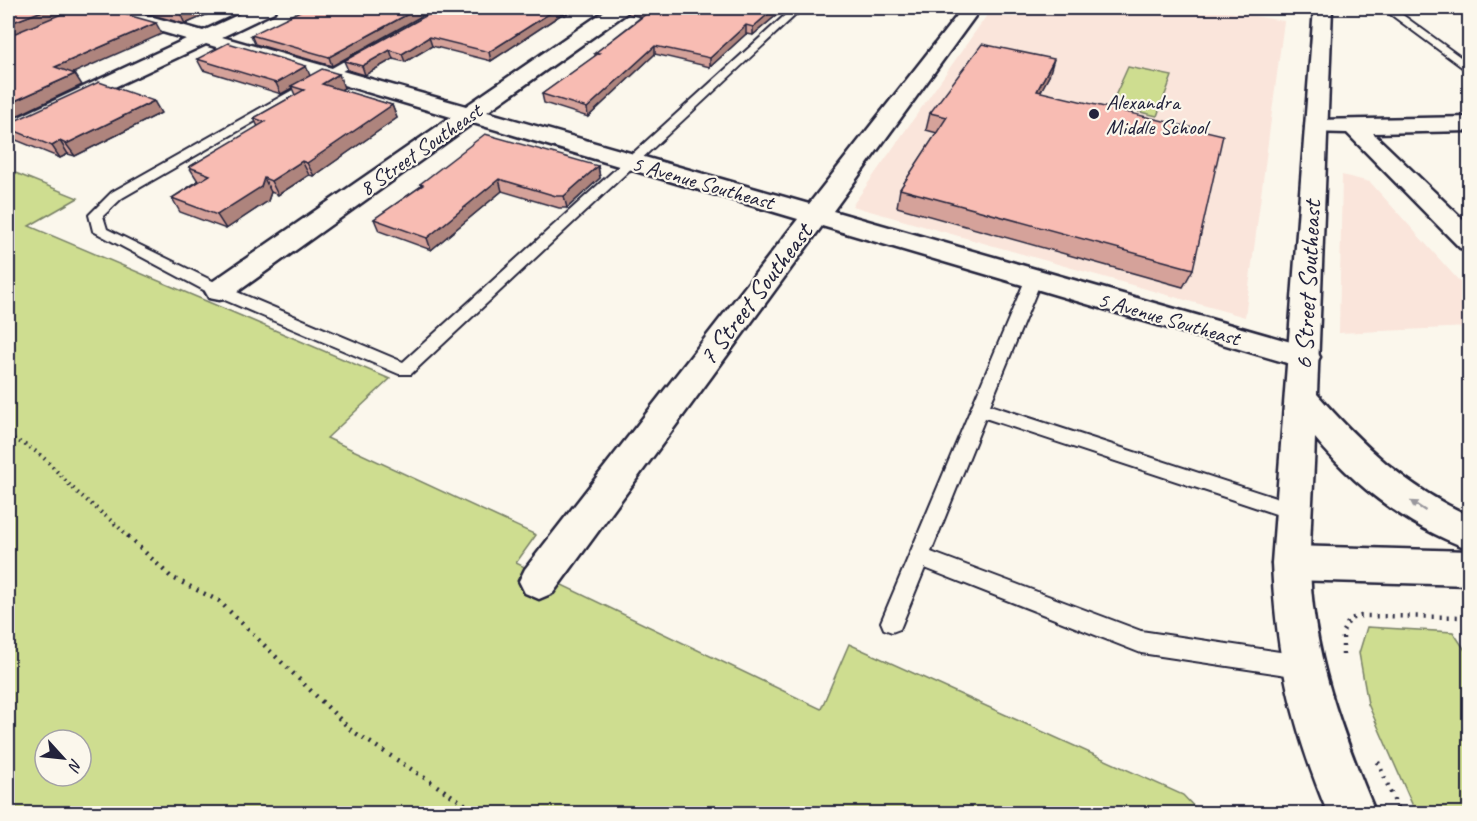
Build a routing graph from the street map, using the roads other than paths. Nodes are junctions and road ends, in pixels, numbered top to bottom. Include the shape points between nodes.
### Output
1 (267, 8) edge
2 (621, 8) edge
3 (798, 8) edge
4 (972, 8) edge
5 (1323, 8) edge
6 (1387, 8) edge
7 (95, 9) edge
8 (204, 37) junction
9 (378, 46) edge
10 (1470, 70) edge
11 (330, 74) junction
12 (469, 114) junction
13 (1470, 124) edge
14 (1316, 127) junction
15 (1354, 127) junction
16 (8, 130) edge
17 (632, 162) junction
18 (815, 215) junction
19 (1470, 242) edge
20 (1034, 278) junction
21 (219, 291) junction
22 (1304, 357) junction
23 (1302, 399) junction
24 (980, 409) junction
25 (1294, 512) junction
26 (1470, 533) edge
27 (919, 556) junction
28 (1291, 563) junction
29 (1470, 568) edge
30 (539, 581) dead end
31 (892, 622) dead end
32 (1300, 666) junction
33 (1352, 813) edge

1 - 8 street
2 - 12 street, 8 Street Southeast
3 - 17 lane
4 - 18 street, 7 Street Southeast
5 - 14 street, 6 Street Southeast
6 - 10 lane
7 - 8 street, 5 Avenue Southeast
8 - 11 street, 5 Avenue Southeast
8 - 16 street
9 - 11 lane
11 - 12 street, 5 Avenue Southeast
11 - 21 lane via 117,195 96,215 100,231
12 - 17 street, 5 Avenue Southeast
12 - 21 street, 8 Street Southeast
13 - 15 street
14 - 15 street
14 - 22 street, 6 Street Southeast
15 - 19 street
17 - 18 street, 5 Avenue Southeast
17 - 21 lane via 405,370
18 - 20 street, 5 Avenue Southeast
18 - 30 street, 7 Street Southeast
20 - 22 street, 5 Avenue Southeast
20 - 24 lane
22 - 23 street, 6 Street Southeast
23 - 25 street, 6 Street Southeast
26 -> 23 street via 1447,524 1392,489 1351,455
24 - 25 lane
24 - 27 lane
25 - 28 street, 6 Street Southeast
27 - 31 lane
27 - 32 lane via 1141,642
28 - 29 street
28 - 32 street, 6 Street Southeast
32 - 33 street, 6 Street Southeast via 1322,746

